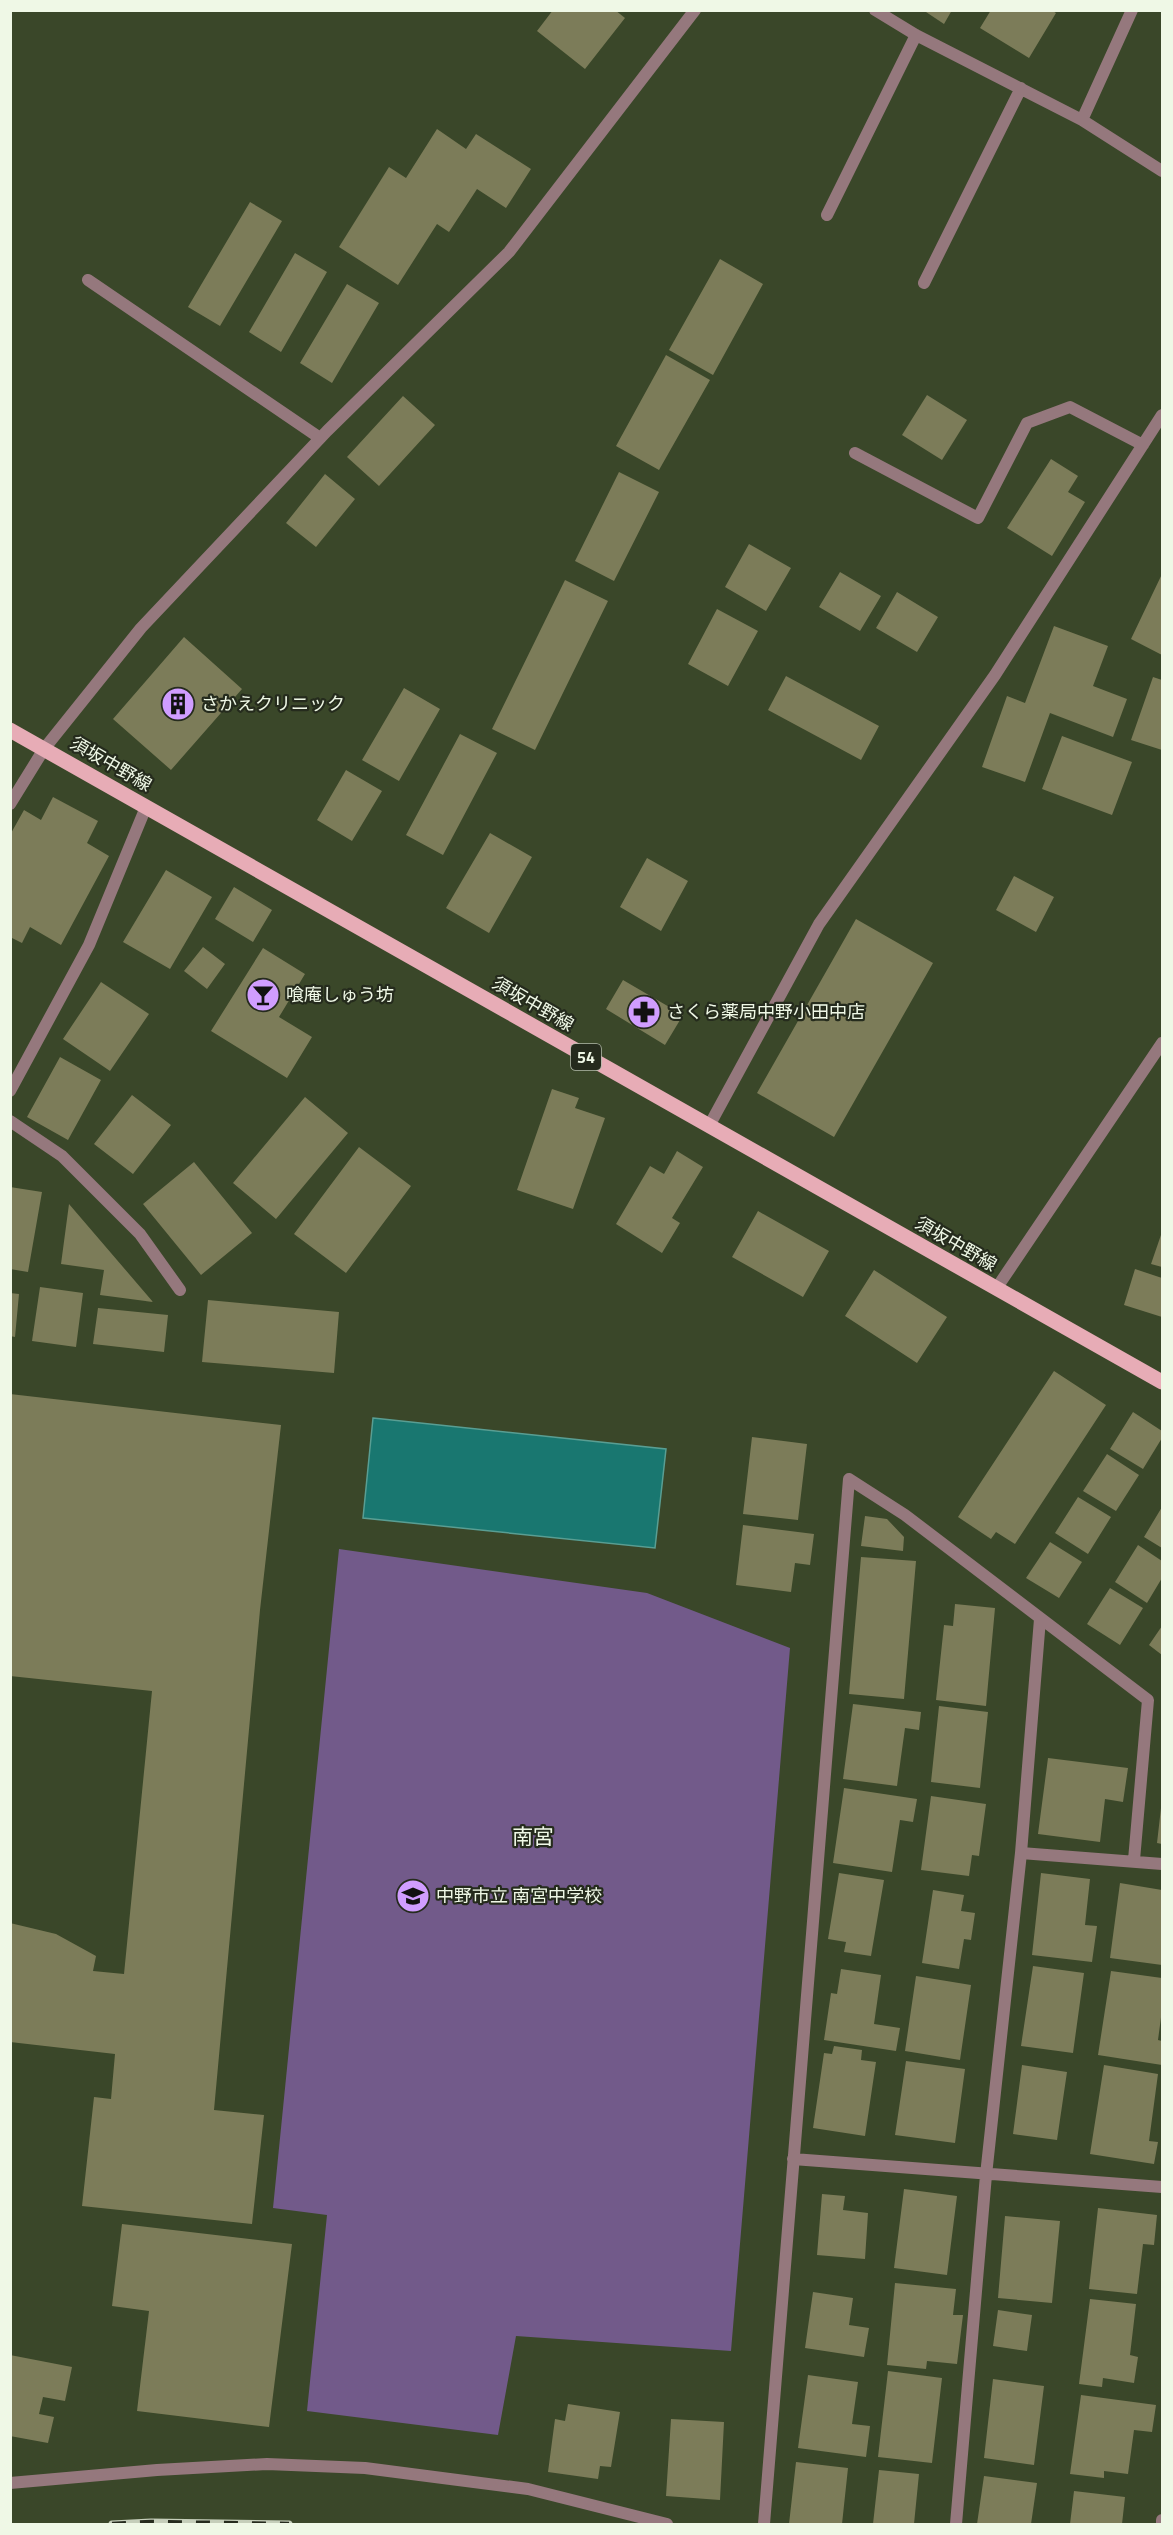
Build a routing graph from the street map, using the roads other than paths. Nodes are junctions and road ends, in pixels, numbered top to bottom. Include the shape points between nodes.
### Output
1 (695, 10) edge
2 (876, 10) edge
3 (1132, 10) edge
4 (916, 35) junction
5 (1021, 88) junction
6 (1082, 120) junction
7 (1162, 171) edge
8 (827, 215) dead end
9 (88, 280) dead end
10 (924, 283) dead end
11 (1162, 415) edge
12 (320, 438) junction
13 (1143, 445) junction
14 (855, 453) dead end
15 (10, 730) edge
16 (44, 749) junction
17 (10, 804) edge
18 (146, 807) junction
19 (1162, 1043) edge
20 (10, 1091) edge
21 (10, 1121) edge
22 (709, 1126) junction
23 (996, 1289) junction
24 (180, 1290) dead end
25 (1162, 1382) edge
26 (1040, 1619) junction
27 (1021, 1853) junction
28 (1134, 1860) junction
29 (1162, 1864) edge
30 (793, 2159) junction
31 (986, 2175) junction
32 (1162, 2187) edge
33 (10, 2483) edge
34 (1162, 2520) edge
35 (667, 2524) edge
36 (764, 2524) edge
37 (956, 2524) edge
38 (1162, 2524) edge

1 - 12 street via 509,252
2 - 4 street
3 - 6 street
4 - 5 street
4 - 8 street
5 - 6 street
5 - 10 street
6 - 7 street
9 - 12 street
11 - 13 street
12 - 16 street via 141,628
13 - 14 street via 1070,407 1027,423 978,518
13 - 22 street via 994,675 819,924
15 - 16 main road, 須坂中野線 / 54
16 - 17 street
16 - 18 main road, 須坂中野線 / 54
18 - 20 street via 89,945
18 - 22 main road, 須坂中野線 / 54
19 - 23 street
21 - 24 street via 62,1156 140,1234
22 - 23 main road, 須坂中野線 / 54
23 - 25 main road, 須坂中野線 / 54
26 - 27 street
26 - 28 street via 1148,1700
26 - 30 street via 905,1515 849,1479
27 - 28 street
27 - 31 street
28 - 29 street
30 - 31 street
30 - 36 street
31 - 32 street
31 - 37 street
33 - 35 street via 267,2464 365,2468 528,2489
34 - 38 street

